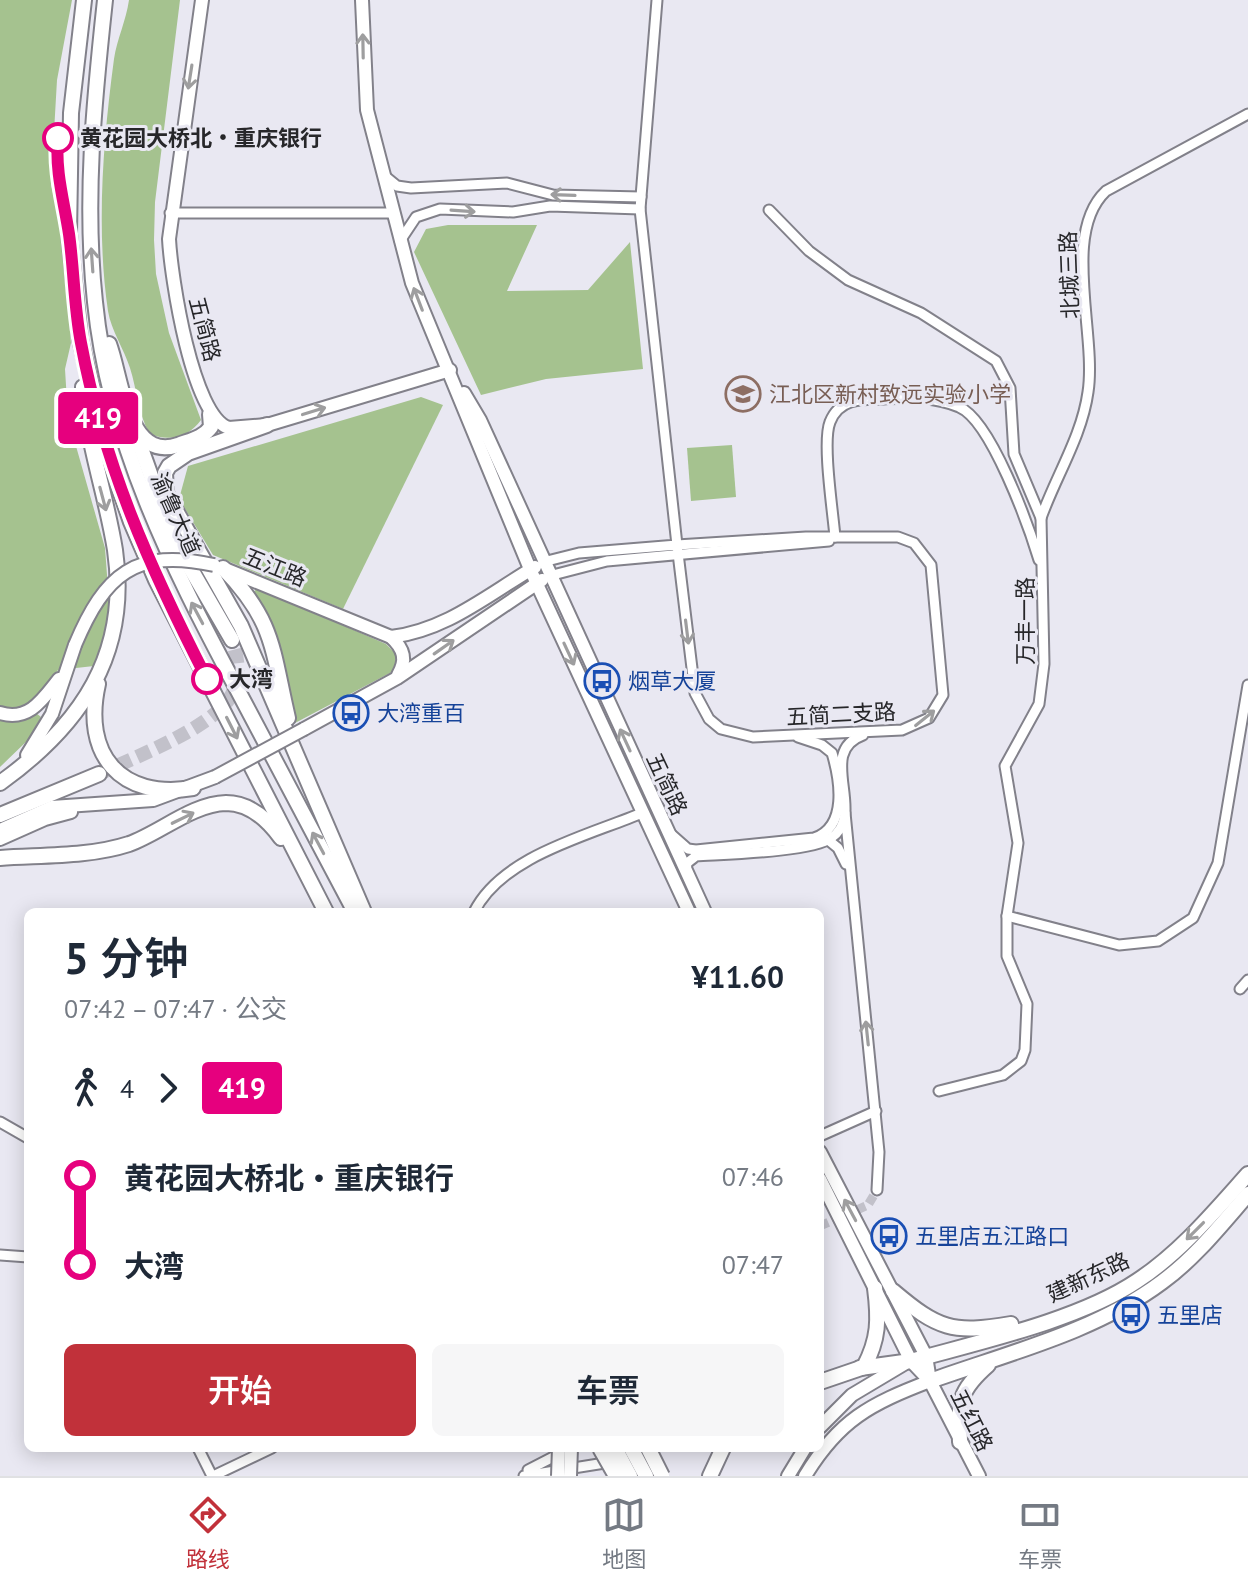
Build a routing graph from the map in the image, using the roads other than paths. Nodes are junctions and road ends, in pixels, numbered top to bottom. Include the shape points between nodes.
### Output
1 (84, 0) edge
2 (105, 0) edge
3 (202, 0) edge
4 (362, 0) edge
5 (657, 0) edge
6 (1248, 114) edge
7 (382, 172) junction
8 (641, 197) junction
9 (640, 209) junction
10 (769, 210) dead end
11 (170, 213) junction
12 (391, 213) junction
13 (400, 241) junction
14 (95, 305) junction
15 (80, 339) junction
16 (450, 370) junction
17 (210, 414) junction
18 (267, 425) junction
19 (133, 426) junction
20 (1041, 518) junction
21 (835, 537) junction
22 (677, 550) junction
23 (543, 562) junction
24 (219, 566) junction
25 (530, 569) junction
26 (1043, 573) junction
27 (549, 576) junction
28 (537, 583) junction
29 (391, 637) junction
30 (232, 640) tunnel mouth
31 (100, 672) junction
32 (64, 674) junction
33 (397, 678) junction
34 (1248, 685) edge
35 (0, 713) edge
36 (1244, 730) edge
37 (876, 731) junction
38 (791, 735) junction
39 (296, 754) junction
40 (99, 774) tunnel mouth
41 (0, 783) edge
42 (193, 788) junction
43 (134, 802) junction
44 (642, 813) junction
45 (845, 813) junction
46 (0, 815) edge
47 (665, 828) junction
48 (0, 830) edge
49 (814, 838) junction
50 (0, 839) edge
51 (140, 839) junction
52 (829, 840) junction
53 (0, 851) edge
54 (0, 858) edge
55 (300, 862) junction
56 (686, 872) junction
57 (850, 883) junction
58 (324, 908) edge
59 (353, 908) edge
60 (362, 908) edge
61 (476, 908) edge
62 (687, 908) edge
63 (703, 908) edge
64 (1007, 916) junction
65 (1248, 980) edge
66 (1240, 989) dead end
67 (939, 1091) dead end
68 (876, 1111) junction
69 (0, 1122) edge
70 (824, 1134) edge
71 (24, 1136) edge
72 (824, 1160) edge
73 (1248, 1174) edge
74 (824, 1187) edge
75 (877, 1190) dead end
76 (1248, 1194) edge
77 (0, 1255) edge
78 (24, 1257) edge
79 (875, 1288) junction
80 (893, 1291) junction
81 (1066, 1313) junction
82 (1009, 1332) junction
83 (926, 1356) junction
84 (995, 1358) junction
85 (911, 1361) junction
86 (864, 1367) junction
87 (824, 1373) edge
88 (824, 1381) edge
89 (930, 1381) junction
90 (824, 1422) edge
91 (824, 1423) edge
92 (960, 1442) junction
93 (824, 1450) edge
94 (200, 1452) edge
95 (263, 1452) edge
96 (559, 1452) edge
97 (564, 1452) edge
98 (571, 1452) edge
99 (602, 1452) edge
100 (617, 1452) edge
101 (633, 1452) edge
102 (639, 1452) edge
103 (651, 1452) edge
104 (721, 1452) edge
105 (803, 1452) edge
106 (822, 1452) edge
107 (212, 1476) edge
108 (521, 1476) edge
109 (558, 1476) edge
110 (570, 1476) edge
111 (616, 1476) edge
112 (630, 1476) edge
113 (646, 1476) edge
114 (662, 1476) edge
115 (710, 1476) edge
116 (788, 1476) edge
117 (805, 1476) edge
118 (979, 1476) edge

1 - 15 main road, 渝鲁大道 via 68,170
14 -> 2 main road, 渝鲁大道 via 90,171
3 -> 11 main road, 五简路
7 -> 4 main road, 五简路 via 367,110
5 - 8 street
6 - 20 street, 北城三路 via 1093,202 1083,243 1088,392 1077,434
8 -> 7 street via 553,195 507,183 411,188 397,186
7 - 12 main road, 五简路
8 - 9 street
13 -> 9 street via 416,217 440,209
9 - 22 street
10 - 20 street, 万丰一路 via 809,251 848,280 921,313 996,361 1010,388 1014,454
11 - 12 street
11 - 17 main road, 五简路 via 176,301
12 - 13 main road, 五简路
16 -> 13 main road, 五简路 via 419,303
14 - 19 main road
59 -> 14 main road, 渝鲁大道 via 188,596 140,492 115,413
15 -> 31 main road via 88,436 116,568 115,619
15 -> 55 main road, 渝鲁大道 via 106,450 131,522
18 -> 16 main road
16 - 23 main road, 五简路 via 480,420
16 - 25 main road, 五简路
17 - 18 main road via 229,428
17 - 19 main road via 207,432 172,447 147,444
18 - 39 main road via 188,453 169,466 164,483 241,626
19 - 30 main road via 174,540
20 - 26 street, 万丰一路
21 - 22 street, 五简二支路 via 815,544
21 - 26 street via 827,431 834,414 851,401 924,398 960,407 983,428 1030,525
37 -> 21 street, 五简二支路 via 917,726 943,695 935,579 924,552 914,543 882,535
22 - 23 street, 五简二支路 via 579,553
22 - 27 street, 五简二支路
22 -> 38 street, 五简二支路 via 701,708 721,729 736,734
23 - 25 main road
23 - 27 main road, 五简路
24 - 29 main road, 五江路
24 - 32 main road, 五江路, bridge via 174,558 152,560 119,575 96,600
24 - 39 main road via 258,607 269,630
25 - 28 main road, 五简路
25 - 29 main road via 455,617
26 - 64 street, 万丰一路 via 1039,704 1005,766 1018,843
27 - 28 main road
47 -> 27 main road, 五简路
33 -> 28 main road
28 -> 44 main road, 五简路
29 - 33 main road via 404,654
31 - 41 main road via 53,742
31 - 42 main road via 94,724 107,762 150,789
32 - 35 main road via 31,710 13,716
32 - 41 main road, 五江路 via 35,746
33 - 42 main road, bridge
34 - 36 street
36 - 64 street via 1218,863 1193,918 1158,941 1119,945
37 - 38 street, 五简二支路
37 - 45 street via 857,737 842,753
38 - 49 street via 828,748 834,760 838,815 833,827
39 - 60 main road
40 - 46 main road
42 - 43 main road
43 - 48 main road via 52,807
43 - 50 main road via 45,819
44 - 61 street via 515,866
44 - 62 main road, 五简路
45 - 52 street via 839,831
45 - 57 street
47 - 49 street via 696,850
47 - 56 main road, 五简路
49 - 52 street
51 - 53 main road
51 - 54 main road via 109,849
51 -> 55 main road via 208,806 227,803 260,815
52 - 56 street via 696,856
52 - 57 street via 842,854
55 - 58 main road, 渝鲁大道
56 - 63 main road, 五简路
68 -> 57 street
64 - 67 street, 万丰一路 via 1007,956 1027,1004 1021,1061 1003,1075
65 - 66 street
68 - 70 street
68 - 75 street
69 - 71 street
80 -> 72 main road
73 -> 81 main road, 建新东路 via 1174,1252 1138,1281
74 - 79 main road
76 - 84 main road, 建新东路 via 1197,1251 1145,1294 1100,1319
77 - 78 street
79 - 85 main road
79 - 86 main road via 880,1321
80 - 81 main road via 931,1321 961,1331
80 - 83 main road
81 - 82 main road, 建新东路
82 - 83 main road, 建新东路
82 - 84 main road via 987,1348
83 - 85 main road, 建新东路
83 - 89 main road
84 - 89 main road, 建新东路
84 - 92 main road via 964,1389
85 - 86 main road, 建新东路
85 - 89 main road
85 - 91 main road via 852,1395
86 - 87 main road
86 - 88 main road
86 - 90 main road
89 - 92 main road, 五红路
89 - 93 main road via 877,1401 837,1432
92 - 118 main road, 五红路
94 - 107 street
95 - 107 street
96 - 109 main road, bridge
97 - 108 street
98 - 110 main road, bridge
99 - 111 main road, bridge
100 - 112 main road, bridge
101 - 113 main road, bridge
102 - 108 street via 613,1462
103 - 114 main road, bridge
104 - 115 main road
105 - 116 main road
106 - 117 main road

